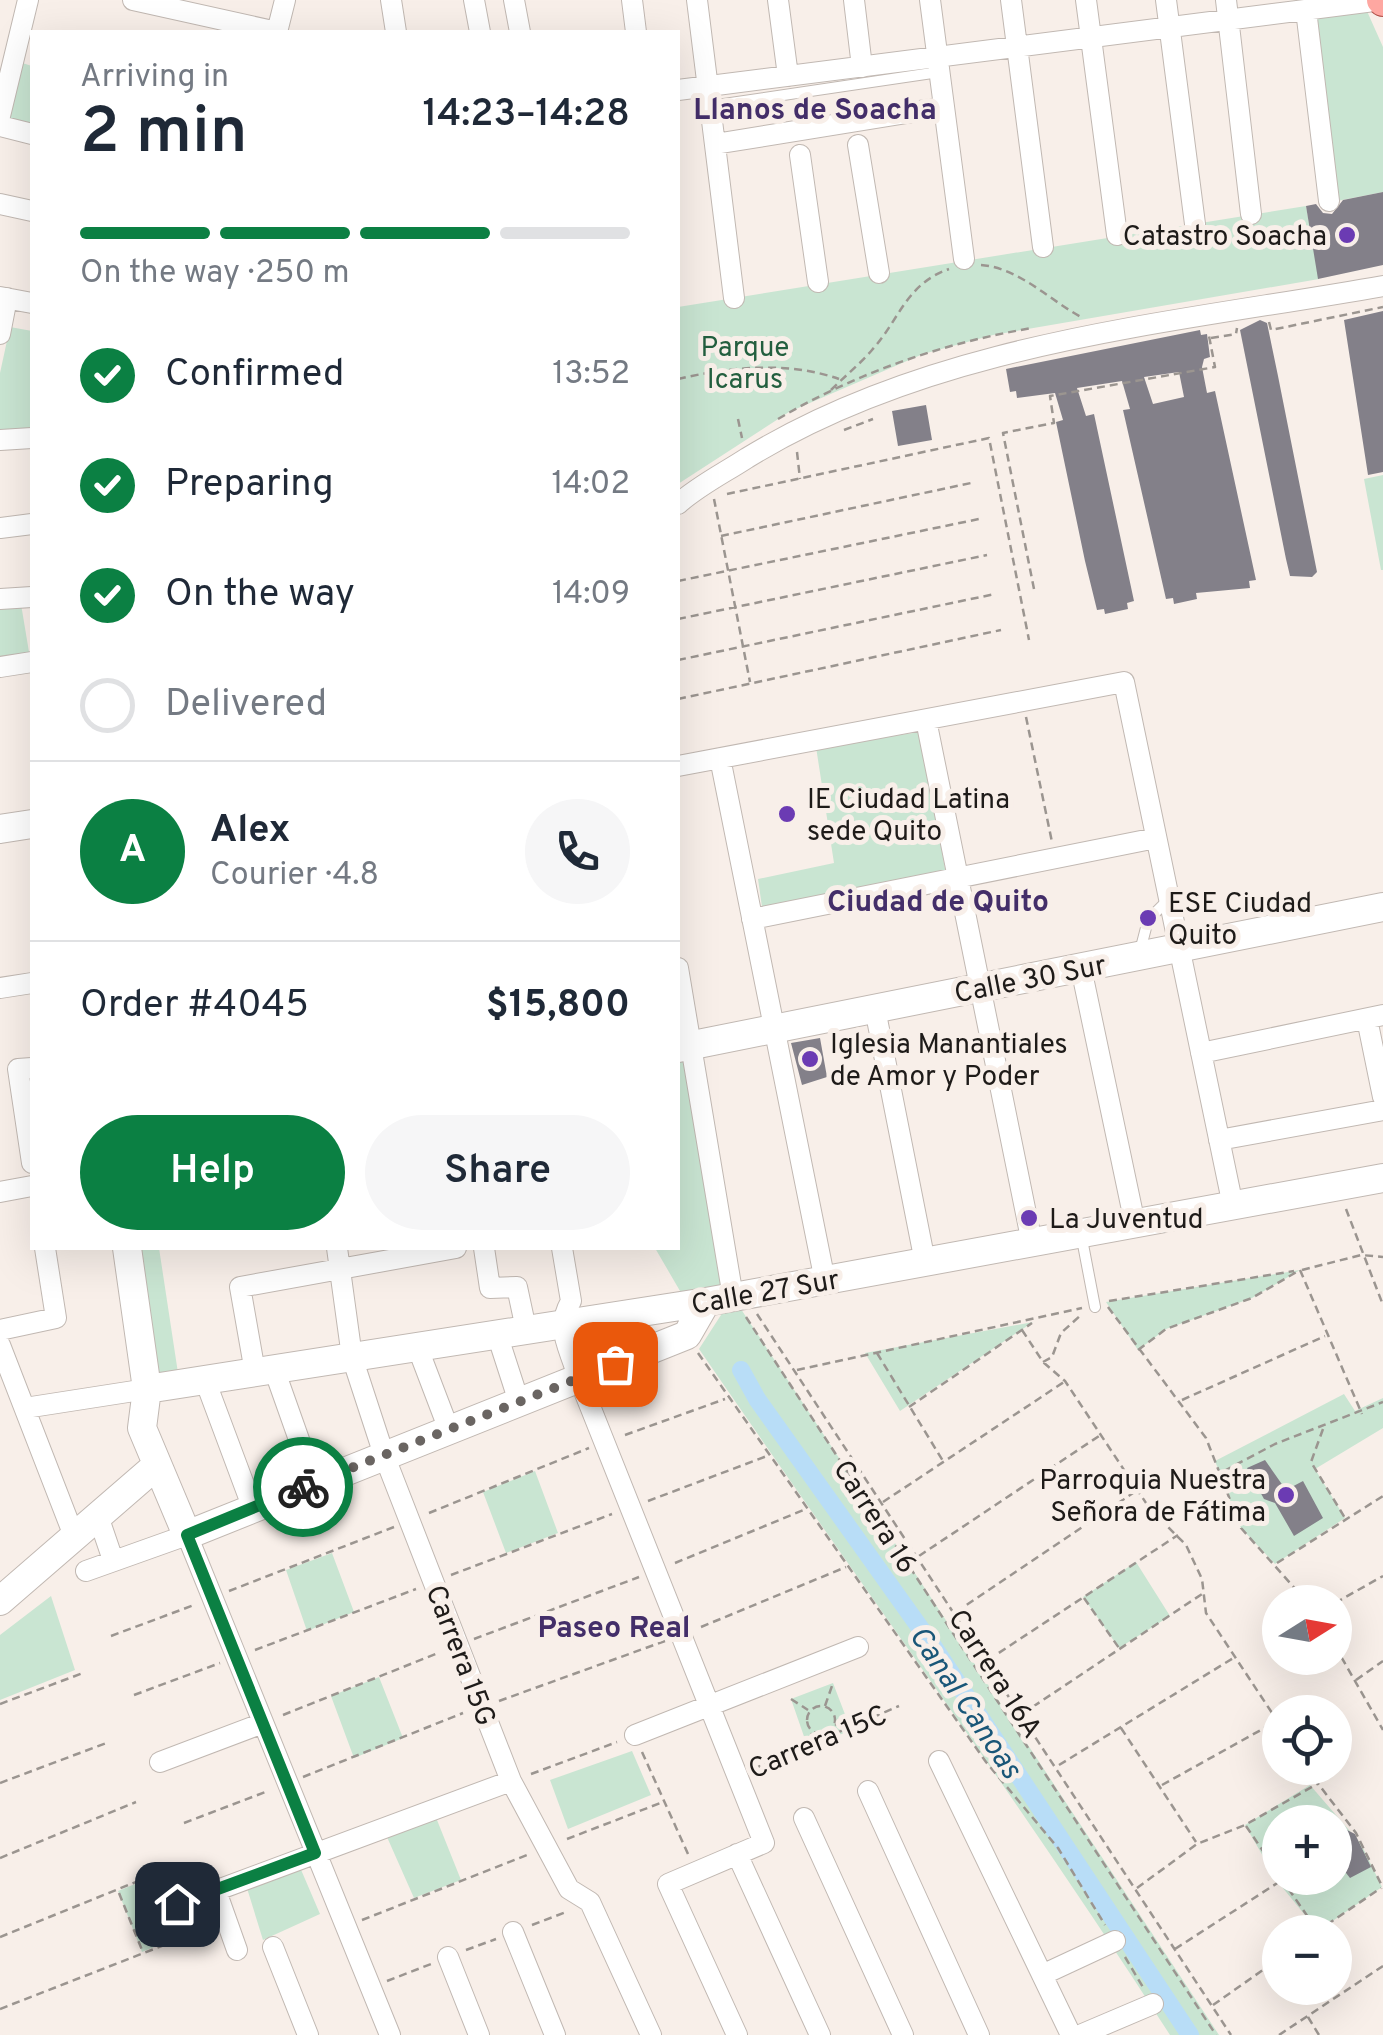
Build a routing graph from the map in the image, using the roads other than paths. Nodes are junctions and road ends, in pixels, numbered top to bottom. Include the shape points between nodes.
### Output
1 (28, 0) edge
2 (134, 0) edge
3 (286, 0) edge
4 (391, 0) edge
5 (474, 0) edge
6 (632, 0) edge
7 (697, 0) edge
8 (778, 0) edge
9 (854, 0) edge
10 (930, 0) edge
11 (1011, 0) edge
12 (1086, 0) edge
13 (1166, 0) edge
14 (1383, 0) edge
15 (510, 2) edge
16 (1228, 10) edge
17 (1306, 10) junction
18 (1170, 28) junction
19 (268, 30) edge
20 (278, 30) edge
21 (396, 30) edge
22 (480, 30) edge
23 (519, 30) edge
24 (636, 30) edge
25 (1091, 38) junction
26 (1017, 47) junction
27 (24, 54) edge
28 (939, 64) junction
29 (862, 67) junction
30 (788, 76) junction
31 (680, 90) edge
32 (709, 96) junction
33 (944, 107) junction
34 (0, 116) edge
35 (0, 126) edge
36 (30, 134) edge
37 (715, 144) junction
38 (858, 145) dead end
39 (800, 154) dead end
40 (1330, 202) dead end
41 (0, 204) edge
42 (30, 211) edge
43 (1251, 214) dead end
44 (1195, 224) dead end
45 (1116, 235) dead end
46 (1042, 247) dead end
47 (968, 263) road end
48 (879, 273) dead end
49 (818, 282) dead end
50 (1383, 286) edge
51 (3, 298) edge
52 (734, 298) dead end
53 (30, 304) edge
54 (0, 334) edge
55 (30, 438) edge
56 (0, 440) edge
57 (683, 500) edge
58 (30, 524) edge
59 (0, 528) edge
60 (0, 599) edge
61 (30, 601) edge
62 (30, 662) edge
63 (0, 667) edge
64 (926, 720) junction
65 (720, 758) junction
66 (680, 766) edge
67 (30, 824) edge
68 (0, 829) edge
69 (1156, 838) junction
70 (958, 878) junction
71 (1169, 899) junction
72 (1383, 907) edge
73 (752, 919) junction
74 (1179, 948) junction
75 (1139, 956) junction
76 (1081, 968) junction
77 (30, 983) edge
78 (0, 988) edge
79 (981, 988) junction
80 (680, 994) edge
81 (875, 1009) junction
82 (1375, 1017) edge
83 (774, 1029) junction
84 (684, 1047) edge
85 (1201, 1053) junction
86 (25, 1068) edge
87 (1383, 1097) edge
88 (1383, 1110) edge
89 (30, 1136) edge
90 (1219, 1140) junction
91 (1383, 1178) edge
92 (30, 1186) edge
93 (0, 1192) edge
94 (1233, 1206) junction
95 (1135, 1224) junction
96 (1080, 1234) junction
97 (1032, 1243) junction
98 (45, 1250) edge
99 (127, 1250) edge
100 (432, 1250) edge
101 (484, 1250) edge
102 (562, 1250) edge
103 (338, 1258) edge
104 (925, 1262) junction
105 (825, 1281) junction
106 (719, 1300) junction
107 (1096, 1305) road end
108 (561, 1324) junction
109 (526, 1329) junction
110 (0, 1330) edge
111 (497, 1334) junction
112 (0, 1345) edge
113 (417, 1346) junction
114 (352, 1356) junction
115 (264, 1370) junction
116 (579, 1379) junction
117 (206, 1380) junction
118 (148, 1388) junction
119 (519, 1402) junction
120 (25, 1408) junction
121 (448, 1430) junction
122 (384, 1455) junction
123 (157, 1465) junction
124 (314, 1482) junction
125 (252, 1506) junction
126 (98, 1516) junction
127 (187, 1535) junction
128 (74, 1536) junction
129 (113, 1560) junction
130 (86, 1571) dead end
131 (0, 1600) edge
132 (858, 1647) dead end
133 (706, 1704) junction
134 (264, 1723) junction
135 (635, 1735) road end
136 (939, 1760) dead end
137 (160, 1762) dead end
138 (511, 1782) junction
139 (868, 1791) dead end
140 (804, 1818) dead end
141 (315, 1853) junction
142 (737, 1854) junction
143 (216, 1891) junction
144 (177, 1904) dead end
145 (514, 1932) road end
146 (1115, 1941) road end
147 (273, 1946) dead end
148 (237, 1950) dead end
149 (448, 1957) road end
150 (1042, 1976) junction
151 (1153, 2004) road end
152 (308, 2035) edge
153 (389, 2035) edge
154 (479, 2035) edge
155 (556, 2035) edge
156 (650, 2035) edge
157 (737, 2035) edge
158 (820, 2035) edge
159 (903, 2035) edge
160 (979, 2035) edge
161 (1071, 2035) edge
162 (1080, 2035) edge

1 - 27 street
2 - 19 street
3 - 20 street
4 - 21 street
5 - 22 street
6 - 24 street
7 - 32 street
8 - 30 street
9 - 29 street
10 - 28 street
11 - 26 street
12 - 25 street
13 - 18 street
14 - 17 street
15 - 23 street
16 - 17 street
16 - 18 street
16 - 43 street
17 - 40 street
18 - 25 street
18 - 44 street
25 - 26 street
25 - 45 street
26 - 28 street
26 - 46 street
27 - 34 street
28 - 29 street
28 - 32 lane
28 - 33 street
29 - 30 street
30 - 32 street
31 - 32 street
32 - 37 street
33 - 37 street
33 - 47 street
35 - 36 street
37 - 52 street
38 - 48 street
39 - 49 street
41 - 42 street
50 - 57 street via 974,363 834,412
51 - 53 street
51 - 54 street
55 - 56 street
58 - 59 street
60 - 61 street
62 - 63 street
64 - 65 street
64 - 69 street via 1124,682
64 - 70 street
65 - 66 street
65 - 73 street
67 - 68 street
69 - 70 street
69 - 71 street
70 - 73 street
70 - 79 street
71 - 74 street
71 - 75 lane via 1148,920
72 - 74 street, Calle 30 Sur
73 - 83 street
74 - 75 street, Calle 30 Sur
74 - 85 street
75 - 76 street, Calle 30 Sur
76 - 79 street, Calle 30 Sur
76 - 95 street
77 - 78 street
79 - 81 street, Calle 30 Sur
79 - 97 street
80 - 84 street
81 - 83 street, Calle 30 Sur
81 - 104 street
82 - 85 street
82 - 87 street
83 - 84 street, Calle 30 Sur
83 - 105 street
84 - 106 street
85 - 90 street
86 - 89 street
88 - 90 street
90 - 94 street
91 - 94 street, Calle 27 Sur
92 - 93 street
94 - 95 street, Calle 27 Sur
95 - 96 street, Calle 27 Sur
96 - 97 street, Calle 27 Sur
96 - 107 lane
97 - 104 street, Calle 27 Sur
98 - 110 street via 56,1318
99 - 118 street
100 - 103 street
101 - 109 street via 490,1288 517,1287
102 - 108 street via 570,1301
103 - 114 street, Carrera 15G
103 - 115 street via 240,1287
104 - 105 street, Calle 27 Sur
105 - 106 street, Calle 27 Sur
106 - 108 street, Calle 27 Sur
106 - 116 street via 687,1335
108 - 109 street, Calle 27 Sur
108 - 116 street
109 - 111 street, Calle 27 Sur
111 - 113 street, Calle 27 Sur
111 - 119 street
112 - 120 street
113 - 114 street, Calle 27 Sur
113 - 121 street
114 - 115 street, Calle 27 Sur
114 - 122 street, Carrera 15G
115 - 117 street, Calle 27 Sur
115 - 124 street
116 - 119 street
116 - 133 street
117 - 118 street, Calle 27 Sur
117 - 125 street
118 - 120 street, Calle 27 Sur
118 - 123 street via 142,1428
119 - 121 street
120 - 128 street
121 - 122 street
122 - 124 street
122 - 138 street, Carrera 15G
123 - 126 street
123 - 127 street
124 - 125 street
125 - 127 street
126 - 128 street
126 - 129 street
127 - 129 street
127 - 134 street
128 - 131 street
129 - 130 street
132 - 133 street
133 - 135 street
133 - 142 street via 764,1843
134 - 137 street
134 - 141 street
136 - 150 street
138 - 141 street
138 - 156 street, Carrera 15G via 568,1889 590,1902
139 - 160 street
140 - 159 street
141 - 143 street
141 - 153 street
142 - 157 street via 668,1884
142 - 158 street
143 - 144 street
143 - 148 street
145 - 155 street
146 - 150 street
147 - 152 street
149 - 154 street
150 - 161 street
151 - 162 street

